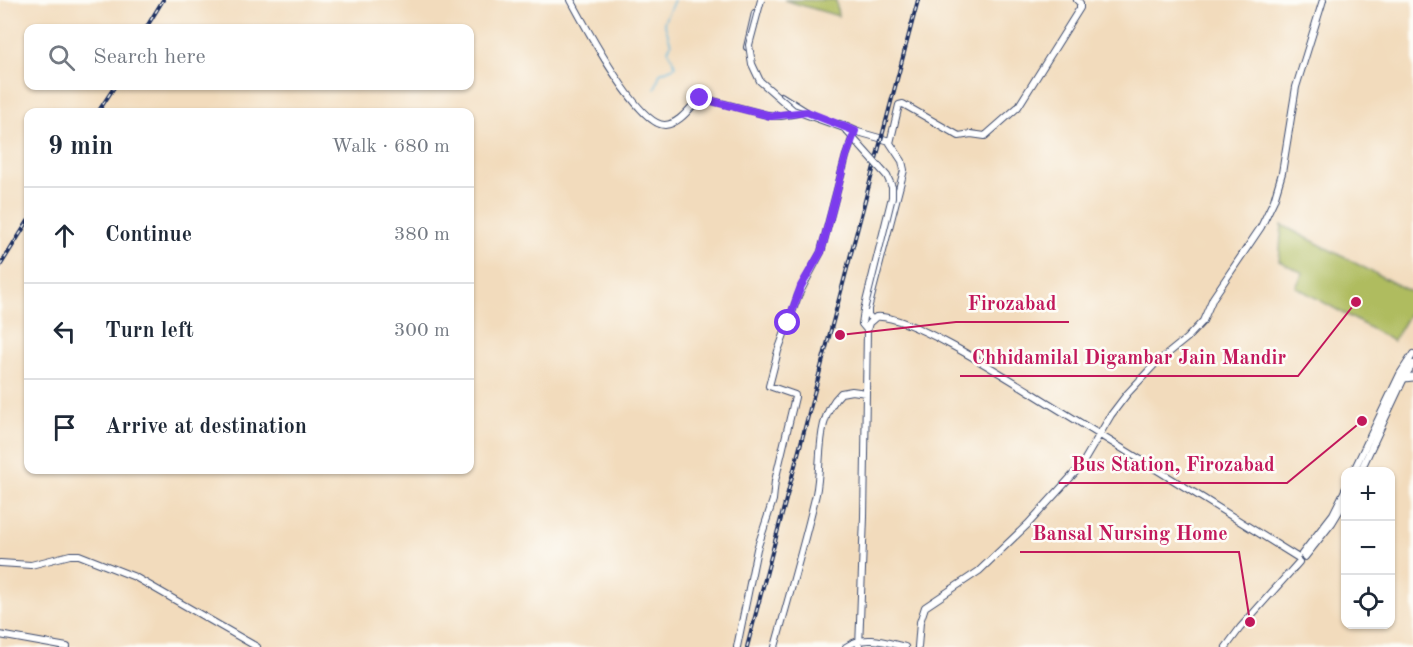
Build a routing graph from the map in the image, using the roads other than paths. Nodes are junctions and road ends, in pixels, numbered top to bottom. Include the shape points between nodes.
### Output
1 (571, 0) edge
2 (761, 0) edge
3 (1077, 0) edge
4 (1323, 0) edge
5 (807, 112) junction
6 (855, 131) junction
7 (890, 141) junction
8 (872, 319) junction
9 (867, 330) junction
10 (1413, 354) edge
11 (1413, 364) edge
12 (1413, 377) edge
13 (1404, 378) junction
14 (866, 393) junction
15 (1100, 434) junction
16 (1372, 439) junction
17 (1355, 467) edge
18 (1362, 467) edge
19 (1341, 498) edge
20 (1341, 508) edge
21 (1301, 557) junction
22 (0, 563) edge
23 (0, 635) edge
24 (859, 644) edge
25 (67, 647) edge
26 (257, 647) edge
27 (737, 647) edge
28 (775, 647) edge
29 (846, 647) edge
30 (905, 647) edge
31 (918, 647) edge
32 (1226, 647) edge

1 - 5 street via 636,105 657,123 674,123 702,98 771,116
2 - 5 street via 747,44 755,68 762,80 783,98
2 - 9 street, bridge via 749,45 760,81 793,110 844,128 891,183 892,197 864,310 862,324
3 - 7 street via 1080,8 1021,102 986,135 959,136 901,104
4 - 15 street via 1296,87 1282,173 1266,219 1213,298 1203,321 1133,387
5 - 6 street
6 - 7 street
6 - 27 street via 821,252 798,296 769,386 795,397
7 - 8 street via 904,170 868,309
8 - 9 street
8 - 15 street via 888,318 924,332
9 - 14 street
10 - 16 street via 1400,374
11 - 13 street
12 - 13 main road
13 - 16 street
14 - 24 street
14 - 28 street via 841,393 826,417 816,495
15 - 21 street
15 - 31 street via 1081,466 1028,524 979,571 926,607
16 - 17 street
16 - 18 street
19 - 21 street
20 - 21 street
21 - 32 street
22 - 26 street via 31,565 79,555 135,577
23 - 25 street
24 - 29 street
24 - 30 street via 875,640

